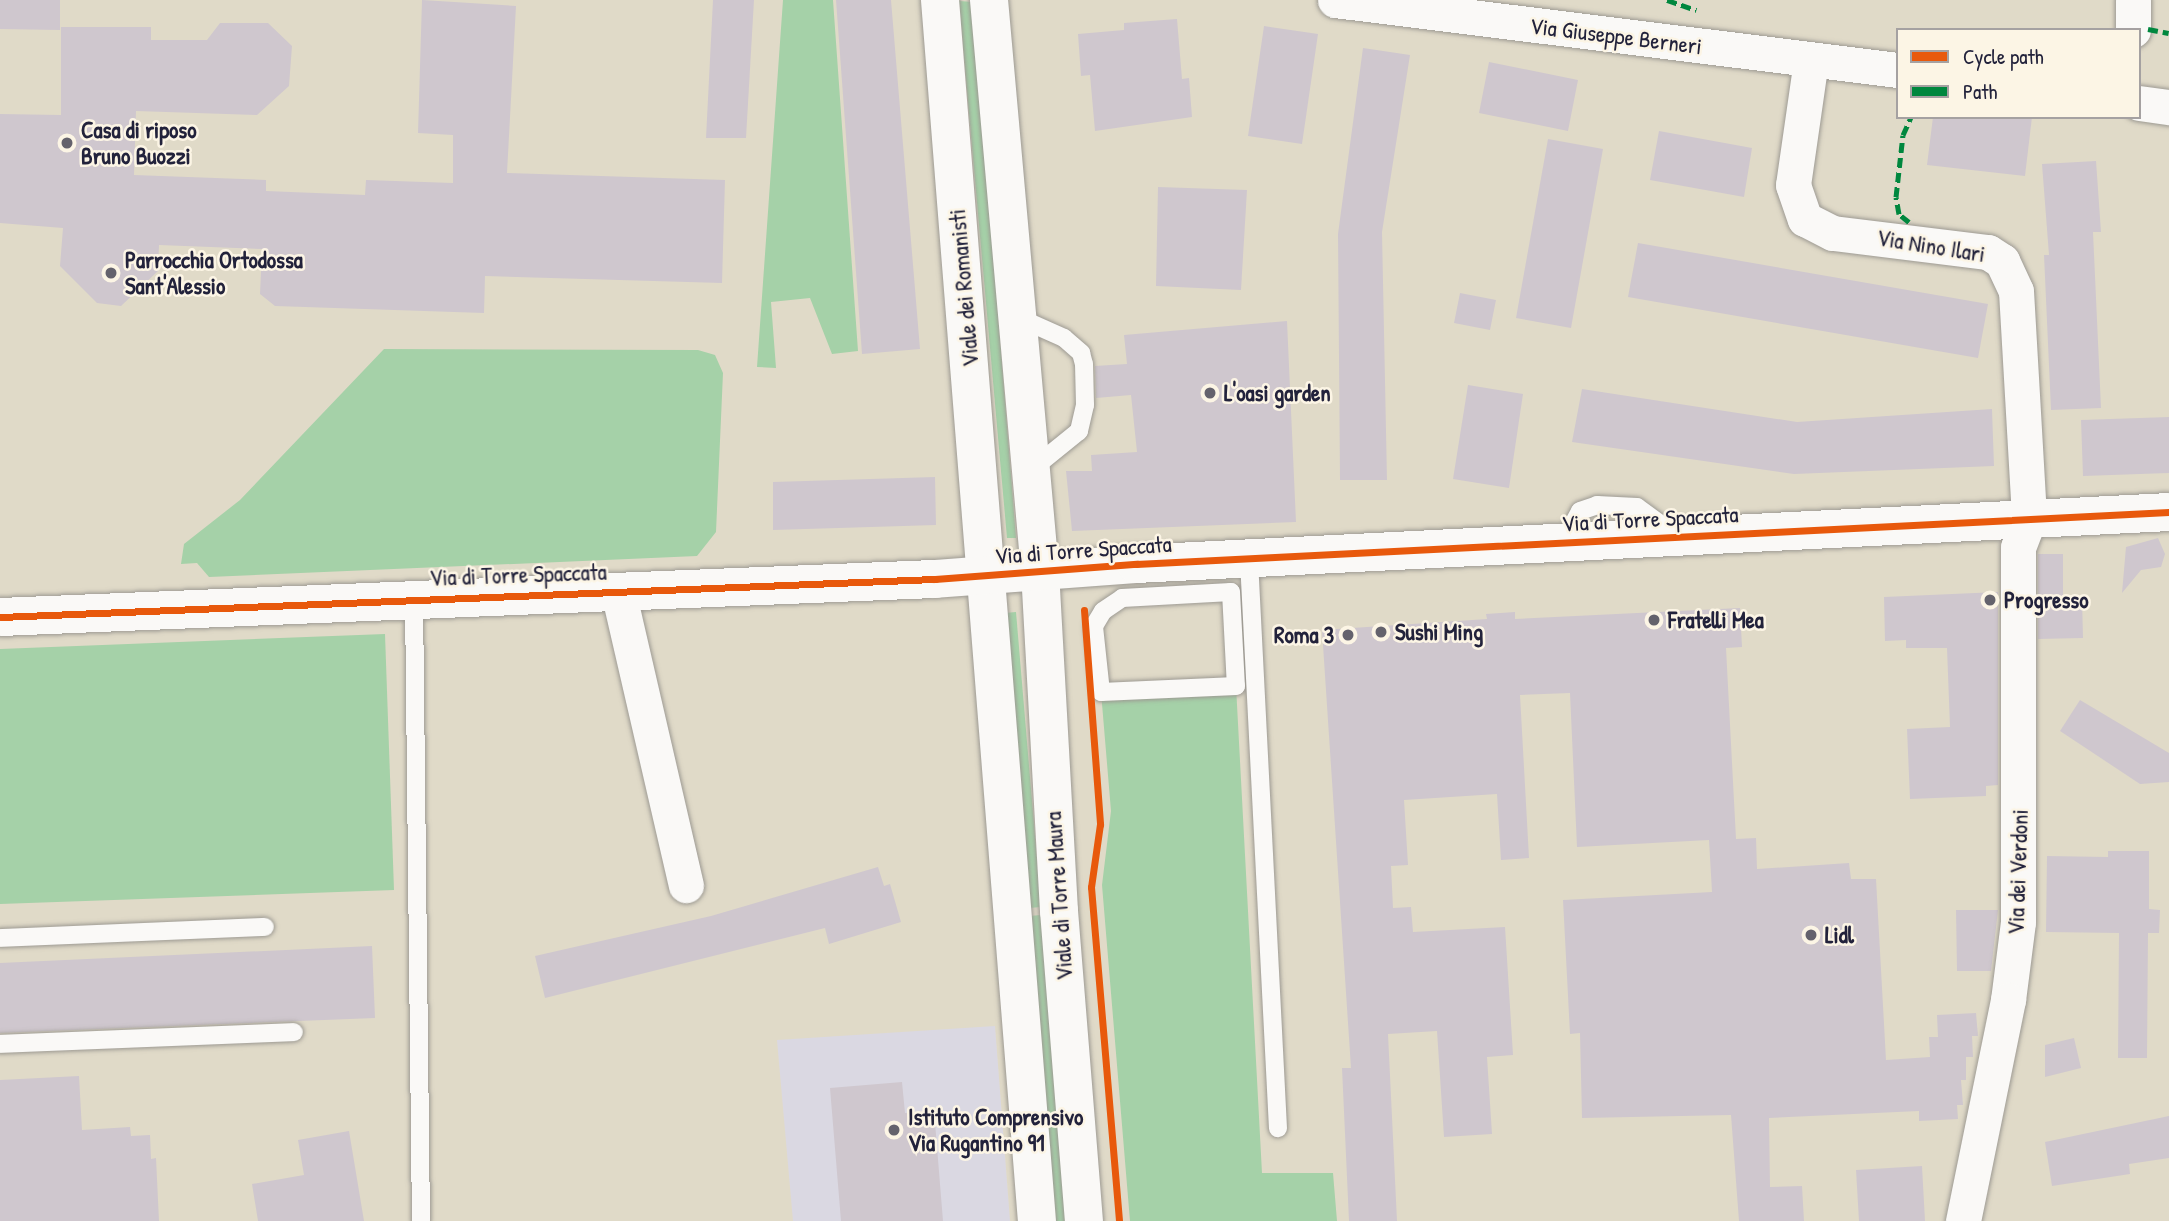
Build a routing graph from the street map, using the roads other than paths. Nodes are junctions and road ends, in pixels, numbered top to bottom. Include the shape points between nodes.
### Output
1 (940, 0) edge
2 (989, 0) edge
3 (1335, 0) edge
4 (2133, 0) edge
5 (1471, 9) edge
6 (2133, 28) edge
7 (1811, 60) junction
8 (1896, 71) edge
9 (2141, 103) edge
10 (2169, 107) edge
11 (1017, 317) junction
12 (1031, 470) junction
13 (2169, 512) edge
14 (2029, 519) junction
15 (1249, 560) junction
16 (1040, 571) junction
17 (986, 576) junction
18 (618, 591) junction
19 (414, 598) junction
20 (0, 617) edge
21 (1236, 686) joint
22 (686, 885) dead end
23 (265, 927) dead end
24 (0, 937) edge
25 (294, 1032) dead end
26 (0, 1044) edge
27 (1278, 1128) dead end
28 (421, 1221) edge
29 (1037, 1221) edge
30 (1084, 1221) edge
31 (1963, 1221) edge

1 - 17 street, Viale dei Romanisti
2 - 11 street
3 - 5 street, Via Giuseppe Berneri
4 - 6 street
5 - 7 street, Via Giuseppe Berneri
7 - 8 street, Via Giuseppe Berneri
7 - 14 street, Via Nino Ilari via 1793,185 1805,219 1833,233 1979,250 1995,255 2009,271 2015,291
9 - 10 street
11 - 12 street
11 - 12 lane via 1064,338 1081,353 1084,364 1086,405 1079,431
12 - 16 street
13 - 14 street, Via di Torre Spaccata
14 - 15 street, Via di Torre Spaccata
14 - 31 street, Via dei Verdoni via 2018,547 2021,794 2017,935
15 - 16 street, Via di Torre Spaccata
15 - 27 lane
16 - 17 street, Via di Torre Spaccata
16 - 30 street, Viale di Torre Maura via 1059,911
17 - 18 street, Via di Torre Spaccata
17 - 29 street, Viale di Torre Maura
18 - 19 street, Via di Torre Spaccata
18 - 22 street
19 - 20 street, Via di Torre Spaccata
19 - 28 lane
21 - 21 lane via 1231,592 1122,598 1103,611 1094,626 1101,692
23 - 24 lane
25 - 26 lane

